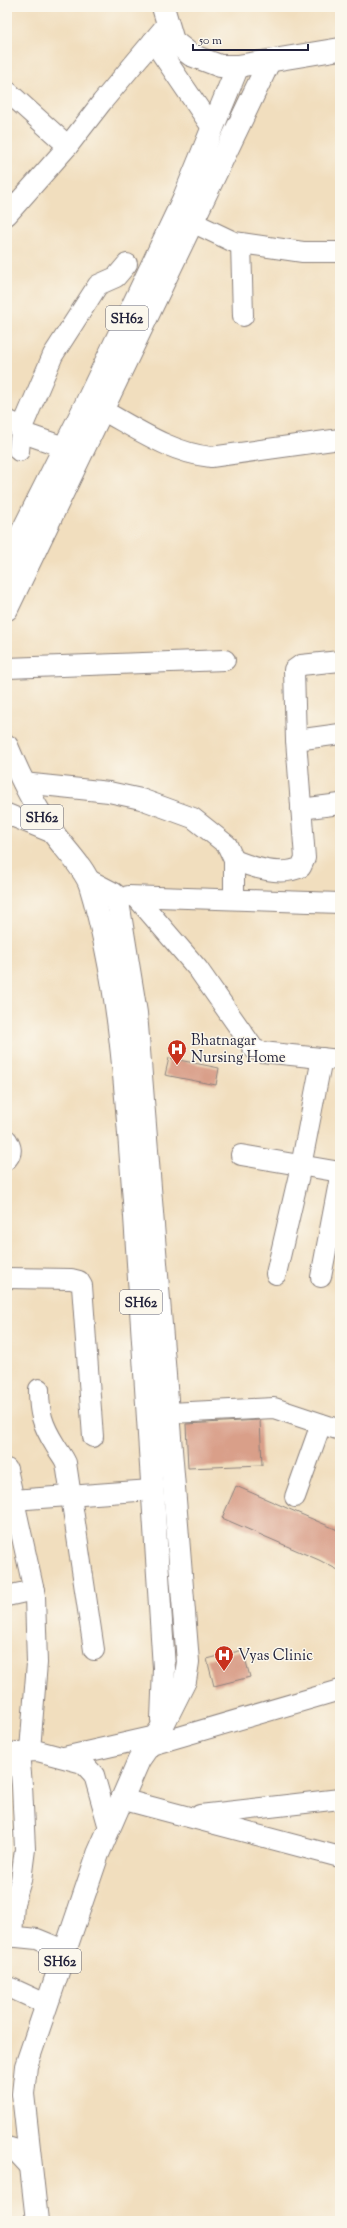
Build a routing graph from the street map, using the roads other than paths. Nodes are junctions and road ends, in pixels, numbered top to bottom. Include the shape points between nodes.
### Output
1 (166, 15) edge
2 (153, 41) junction
3 (340, 49) edge
4 (269, 62) junction
5 (238, 66) junction
6 (7, 91) edge
7 (213, 129) junction
8 (68, 146) junction
9 (8, 211) edge
10 (192, 222) junction
11 (241, 243) junction
12 (340, 252) edge
13 (127, 264) dead end
14 (242, 316) dead end
15 (102, 410) junction
16 (14, 425) edge
17 (340, 439) edge
18 (64, 447) junction
19 (19, 451) dead end
20 (7, 567) edge
21 (7, 609) edge
22 (225, 660) dead end
23 (340, 661) edge
24 (7, 668) edge
25 (340, 734) edge
26 (296, 740) junction
27 (7, 746) edge
28 (23, 783) junction
29 (340, 804) edge
30 (301, 809) junction
31 (7, 814) edge
32 (53, 833) junction
33 (234, 860) junction
34 (89, 881) junction
35 (114, 894) junction
36 (137, 898) junction
37 (234, 899) junction
38 (340, 903) edge
39 (331, 1059) edge
40 (7, 1140) edge
41 (241, 1155) dead end
42 (7, 1159) edge
43 (301, 1166) junction
44 (340, 1172) edge
45 (340, 1177) edge
46 (276, 1274) dead end
47 (321, 1277) dead end
48 (7, 1278) edge
49 (39, 1389) dead end
50 (170, 1413) junction
51 (321, 1424) junction
52 (340, 1430) edge
53 (94, 1437) dead end
54 (7, 1470) edge
55 (151, 1490) junction
56 (71, 1496) junction
57 (295, 1497) dead end
58 (13, 1500) junction
59 (34, 1590) junction
60 (7, 1596) edge
61 (94, 1650) dead end
62 (336, 1696) edge
63 (155, 1736) junction
64 (18, 1752) edge
65 (64, 1757) junction
66 (121, 1799) junction
67 (340, 1799) edge
68 (188, 1817) junction
69 (109, 1828) junction
70 (340, 1857) edge
71 (9, 1937) edge
72 (64, 1950) junction
73 (7, 1988) edge
74 (46, 2004) junction
75 (26, 2066) junction
76 (7, 2095) edge
77 (7, 2148) edge
78 (30, 2165) junction
79 (38, 2217) edge

1 - 2 street
1 - 5 main road via 173,41 191,55 220,66
2 - 7 street
2 - 8 street
3 - 4 main road
4 - 5 main road
4 - 10 main road
5 - 7 main road, SH62
6 - 8 street
7 - 18 main road, SH62 via 183,200
8 - 9 street
10 - 11 street
10 - 15 main road
11 - 12 street via 304,252
11 - 14 street
13 - 16 street via 116,277 98,285
15 - 17 street via 174,449 194,455 211,457
15 - 21 main road
16 - 18 street via 26,434
16 - 19 street
18 - 20 main road, SH62
22 - 24 street
23 - 26 street via 301,665 294,670
25 - 26 street
26 - 30 street
27 - 28 main road, SH62
28 - 32 main road, SH62
28 - 33 street via 109,792 141,799 193,818 227,845
29 - 30 street
30 - 33 street via 305,858 301,867 293,871 280,871 253,868
31 - 32 street
32 - 34 main road, SH62
33 - 37 street
34 - 35 main road
34 - 55 main road, SH62 via 113,982 125,1081
35 - 36 street
35 - 50 main road via 119,908 136,1013
36 - 37 street
36 - 39 street via 198,969 254,1048 262,1052
37 - 38 street
39 - 43 street
40 - 42 street via 12,1148
41 - 43 street
43 - 44 street
43 - 46 street
45 - 47 street
48 - 53 street via 79,1280 82,1286
49 - 56 street via 39,1412 44,1428 63,1455
50 - 51 street via 274,1408
50 - 63 main road via 188,1662 185,1681
51 - 52 street
51 - 57 street
54 - 58 street
55 - 56 street
55 - 63 main road, SH62 via 164,1668
56 - 58 street
56 - 61 street
58 - 59 street
59 - 60 street
59 - 64 street via 37,1663
62 - 63 street
63 - 65 street
63 - 66 main road, SH62
64 - 65 street
64 - 71 street via 25,1850
65 - 69 street via 83,1763 94,1775
66 - 68 street
66 - 69 main road, SH62
67 - 68 street
68 - 70 street
69 - 72 main road, SH62
71 - 72 street via 37,1940
72 - 74 main road, SH62
73 - 74 street
74 - 75 main road, SH62
75 - 76 main road
75 - 78 main road, SH62 via 23,2094
77 - 78 main road via 17,2151
78 - 79 main road, SH62

